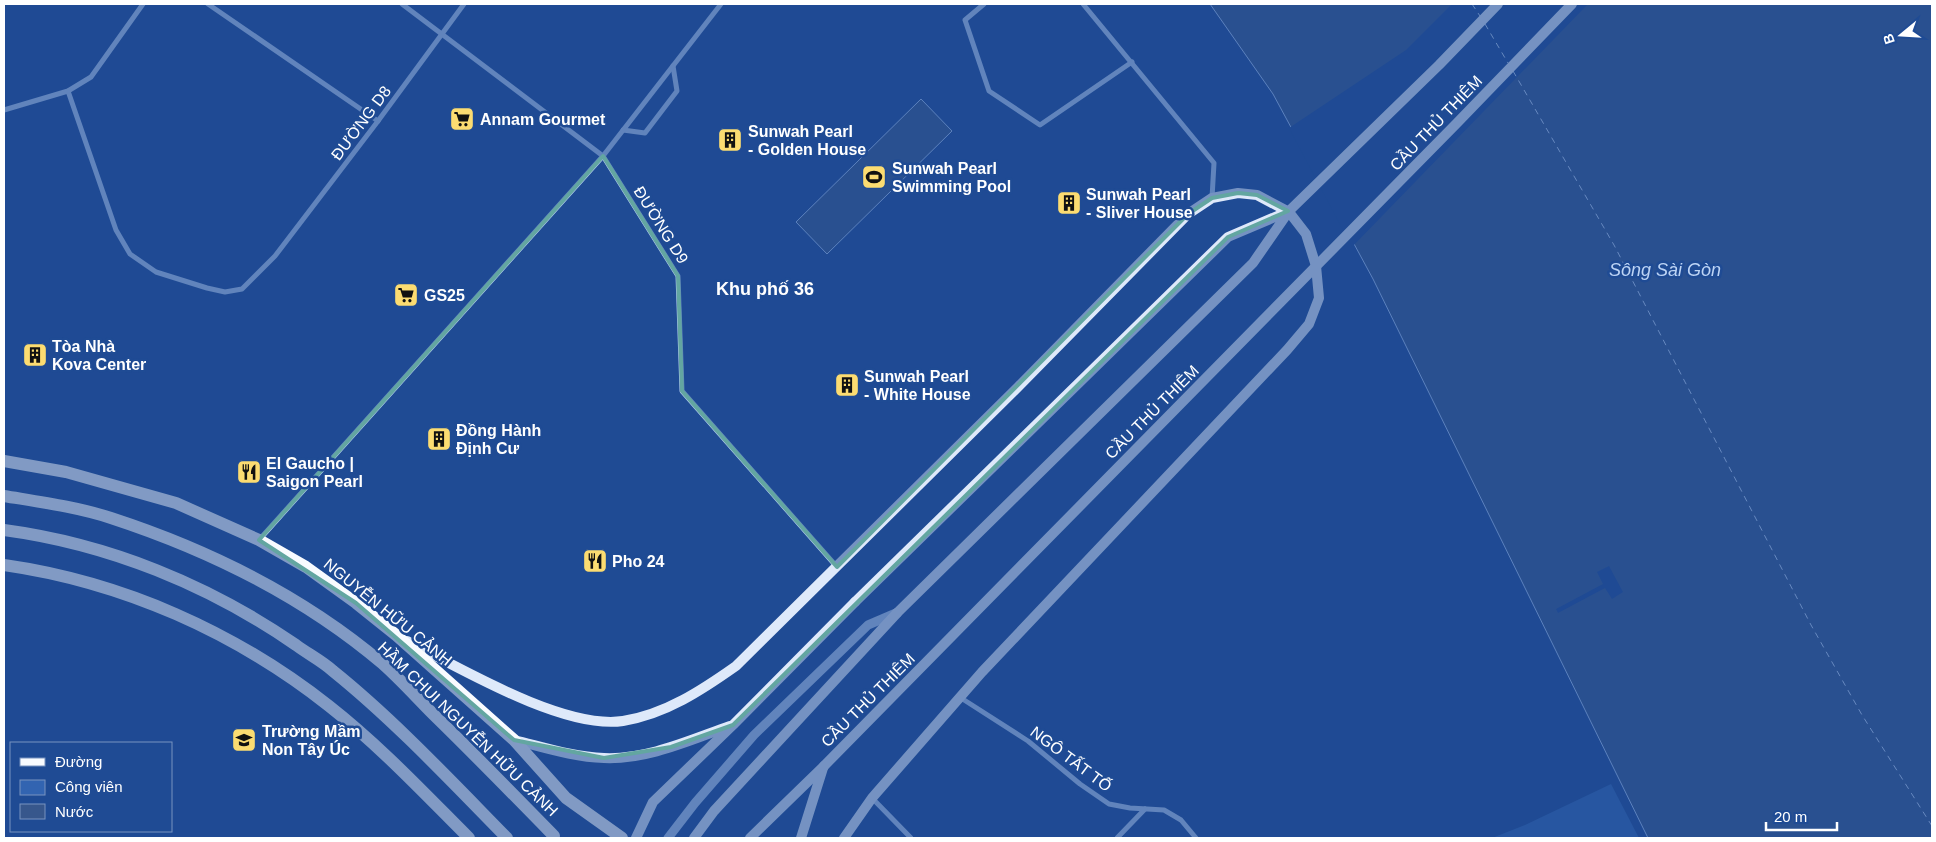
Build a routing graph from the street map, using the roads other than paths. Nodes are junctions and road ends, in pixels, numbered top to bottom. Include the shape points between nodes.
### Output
1 (143, 4) edge
2 (208, 4) edge
3 (402, 4) edge
4 (464, 4) edge
5 (721, 4) edge
6 (984, 4) edge
7 (1084, 4) edge
8 (1498, 4) edge
9 (1572, 4) edge
10 (442, 33) junction
11 (1132, 62) junction
12 (673, 66) junction
13 (68, 92) junction
14 (4, 110) edge
15 (378, 121) junction
16 (623, 130) junction
17 (603, 156) junction
18 (1212, 198) junction
19 (1289, 211) junction
20 (4, 461) edge
21 (4, 496) edge
22 (4, 530) edge
23 (259, 540) junction
24 (4, 565) edge
25 (837, 567) junction
26 (897, 613) junction
27 (396, 635) junction
28 (961, 698) junction
29 (733, 725) junction
30 (514, 740) junction
31 (824, 766) junction
32 (872, 798) junction
33 (1145, 809) junction
34 (554, 836) dead end
35 (469, 838) edge
36 (507, 838) edge
37 (622, 838) edge
38 (636, 838) edge
39 (668, 838) edge
40 (694, 838) edge
41 (750, 838) edge
42 (801, 838) edge
43 (844, 838) edge
44 (911, 838) edge
45 (1118, 838) edge
46 (1196, 838) edge

1 - 13 street via 91,77
2 - 15 street
3 - 10 street, ĐƯỜNG D9
4 - 10 street, ĐƯỜNG D8
5 - 12 street
6 - 11 street via 965,20 989,91 1040,124
7 - 11 street
8 - 19 main road
9 - 31 main road, CẦU THỦ THIÊM, bridge
10 - 15 street, ĐƯỜNG D8
10 - 17 street, ĐƯỜNG D9
11 - 18 street via 1214,163
12 - 16 street
12 - 16 street via 677,91 645,133
13 - 14 street
13 - 15 street, ĐƯỜNG D8 via 116,230 130,254 156,272 225,292 242,289 276,256
16 - 17 street
17 - 23 street
17 - 25 street, ĐƯỜNG D9 via 678,276 682,391
18 - 25 main road via 1188,214
18 - 28 main road via 1238,192 1257,195 1290,212 1306,234 1316,266 1319,298 1309,324
19 - 26 main road, bridge via 1252,263
19 - 29 main road, bridge via 1228,237
20 - 23 main road, NGUYỄN HỮU CẢNH via 66,472 176,503
21 - 34 main road, HẦM CHUI NGUYỄN HỮU CẢNH via 110,518 232,567 281,592 324,619 383,665
22 - 36 main road via 92,548 151,567 273,629 340,676
23 - 27 main road, NGUYỄN HỮU CẢNH via 306,567
24 - 35 main road via 81,581 134,597 226,637 329,706 383,752
25 - 27 main road via 729,671 699,692 649,714 622,721 593,720 530,702
26 - 39 street via 868,625 754,735
26 - 40 main road via 721,804
27 - 30 main road, NGUYỄN HỮU CẢNH
28 - 32 main road
28 - 33 street, NGÔ TẤT TỐ via 1028,741 1109,804
29 - 30 main road via 635,756 604,758 564,753
29 - 38 main road via 653,802
30 - 37 main road, NGUYỄN HỮU CẢNH via 566,798
31 - 41 main road, CẦU THỦ THIÊM
31 - 42 main road
32 - 43 main road
32 - 44 street
33 - 45 street
33 - 46 street, NGÔ TẤT TỐ via 1164,810 1181,820

